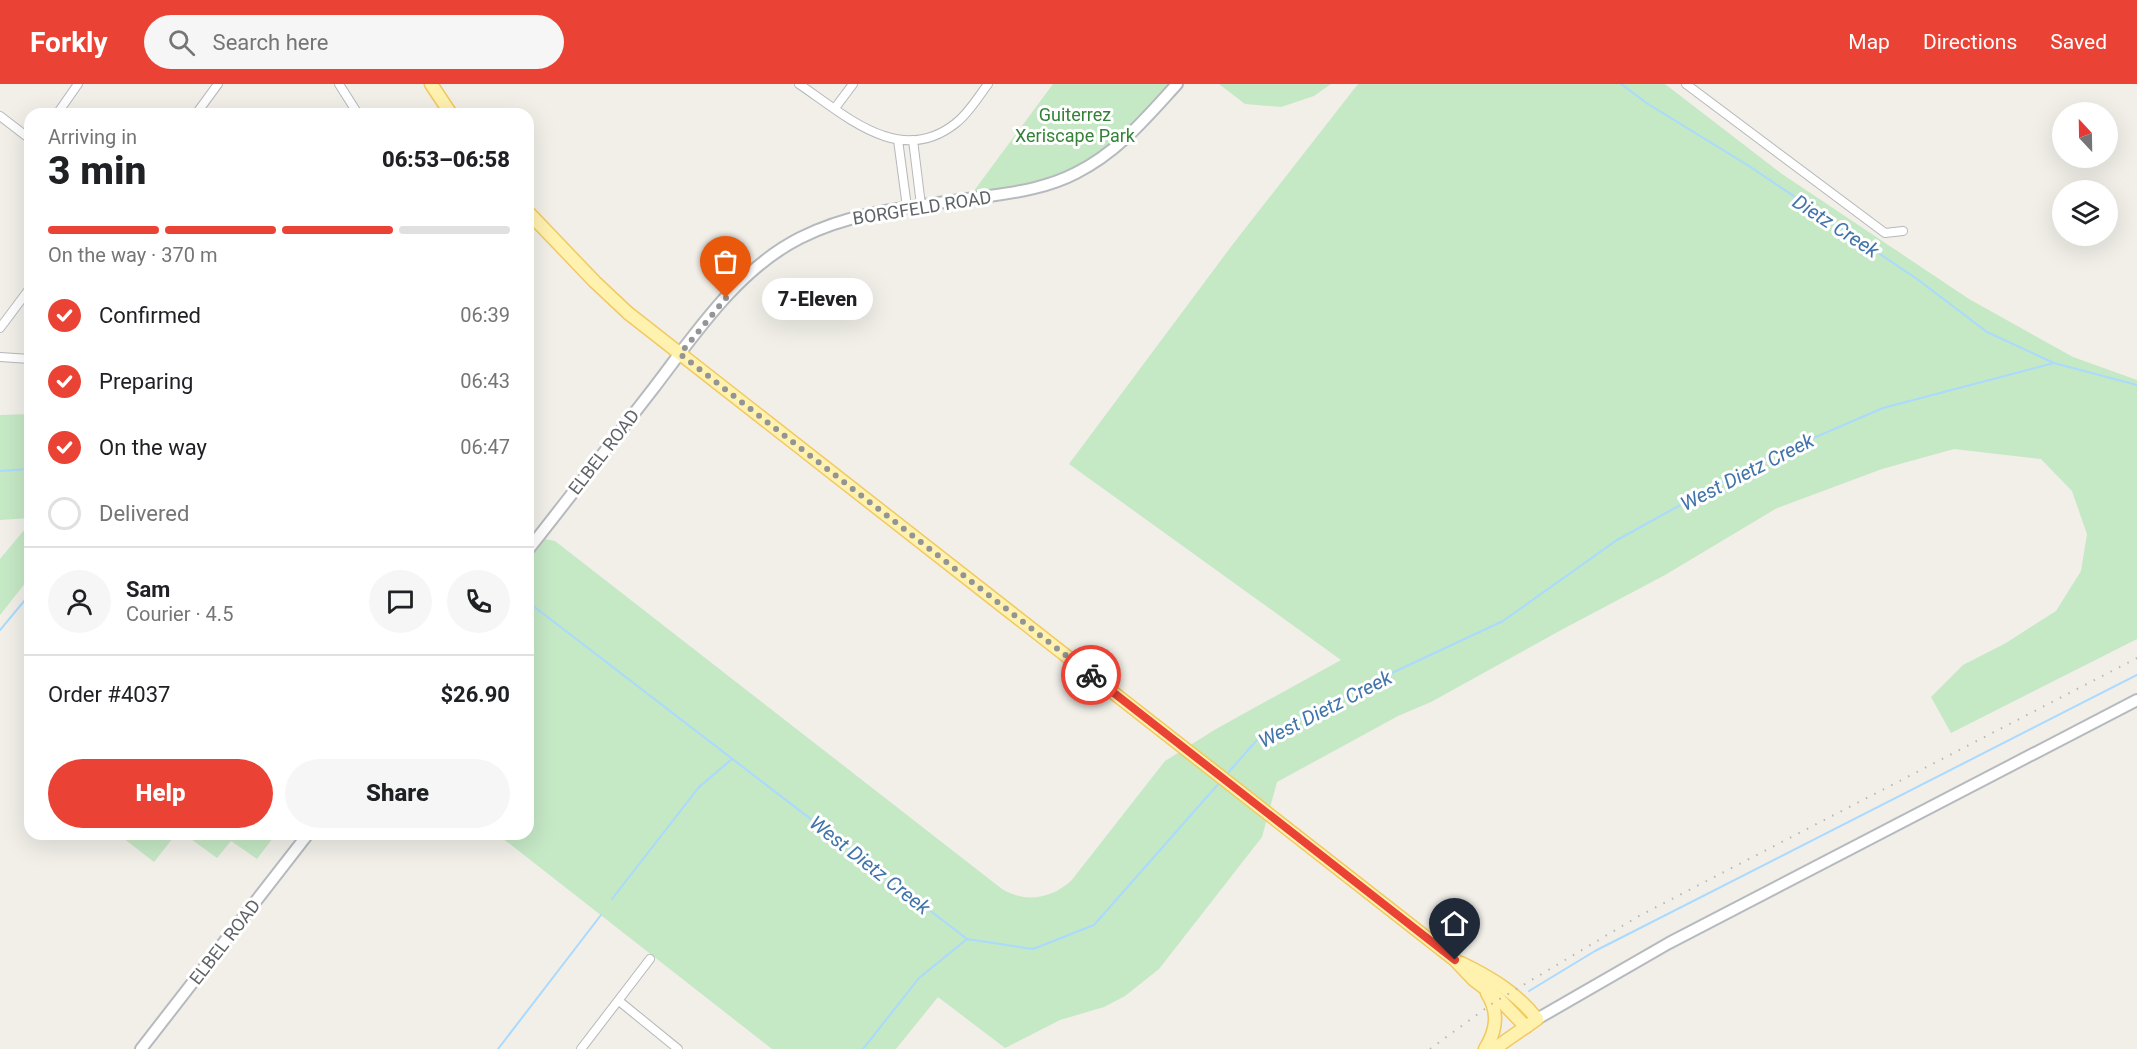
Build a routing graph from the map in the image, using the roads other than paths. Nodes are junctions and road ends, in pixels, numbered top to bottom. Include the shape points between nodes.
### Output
1 (78, 84) edge
2 (218, 84) edge
3 (339, 84) edge
4 (431, 84) edge
5 (800, 84) edge
6 (853, 84) edge
7 (988, 84) edge
8 (1177, 84) edge
9 (1686, 84) edge
10 (61, 108) edge
11 (200, 108) edge
12 (351, 108) edge
13 (447, 108) edge
14 (835, 108) junction
15 (0, 116) edge
16 (24, 134) edge
17 (898, 140) junction
18 (910, 140) junction
19 (921, 205) junction
20 (908, 207) junction
21 (534, 218) edge
22 (1903, 231) dead end
23 (24, 296) edge
24 (0, 328) edge
25 (680, 354) junction
26 (0, 357) edge
27 (24, 359) edge
28 (534, 542) edge
29 (2137, 700) edge
30 (303, 840) edge
31 (650, 959) dead end
32 (1455, 960) junction
33 (1485, 990) junction
34 (619, 1000) junction
35 (1537, 1019) junction
36 (1526, 1027) junction
37 (141, 1049) edge
38 (581, 1049) edge
39 (678, 1049) edge
40 (1485, 1049) edge
41 (1494, 1049) edge

1 - 10 street
2 - 11 street
3 - 12 street
4 - 13 main road
5 - 14 street
6 - 14 street
7 - 18 street via 957,122 932,137
8 - 19 street, BORGFELD ROAD via 1122,142 1074,174 1020,192
9 - 22 street via 1885,233
14 - 17 street via 879,136
15 - 16 street
17 - 18 street
17 - 20 street
18 - 19 street
19 - 20 street, BORGFELD ROAD
20 - 25 street, BORGFELD ROAD via 856,216 779,250 734,289
21 - 25 main road via 605,292
23 - 24 street
25 - 28 street, ELBEL ROAD
25 - 32 main road
26 - 27 street
29 - 35 street via 1669,943
30 - 37 street, ELBEL ROAD
31 - 34 street
32 - 33 main road
32 - 35 main road via 1491,977
33 - 36 main road
33 - 40 main road via 1496,1015
34 - 38 street
34 - 39 street
35 - 36 main road
36 - 41 main road

